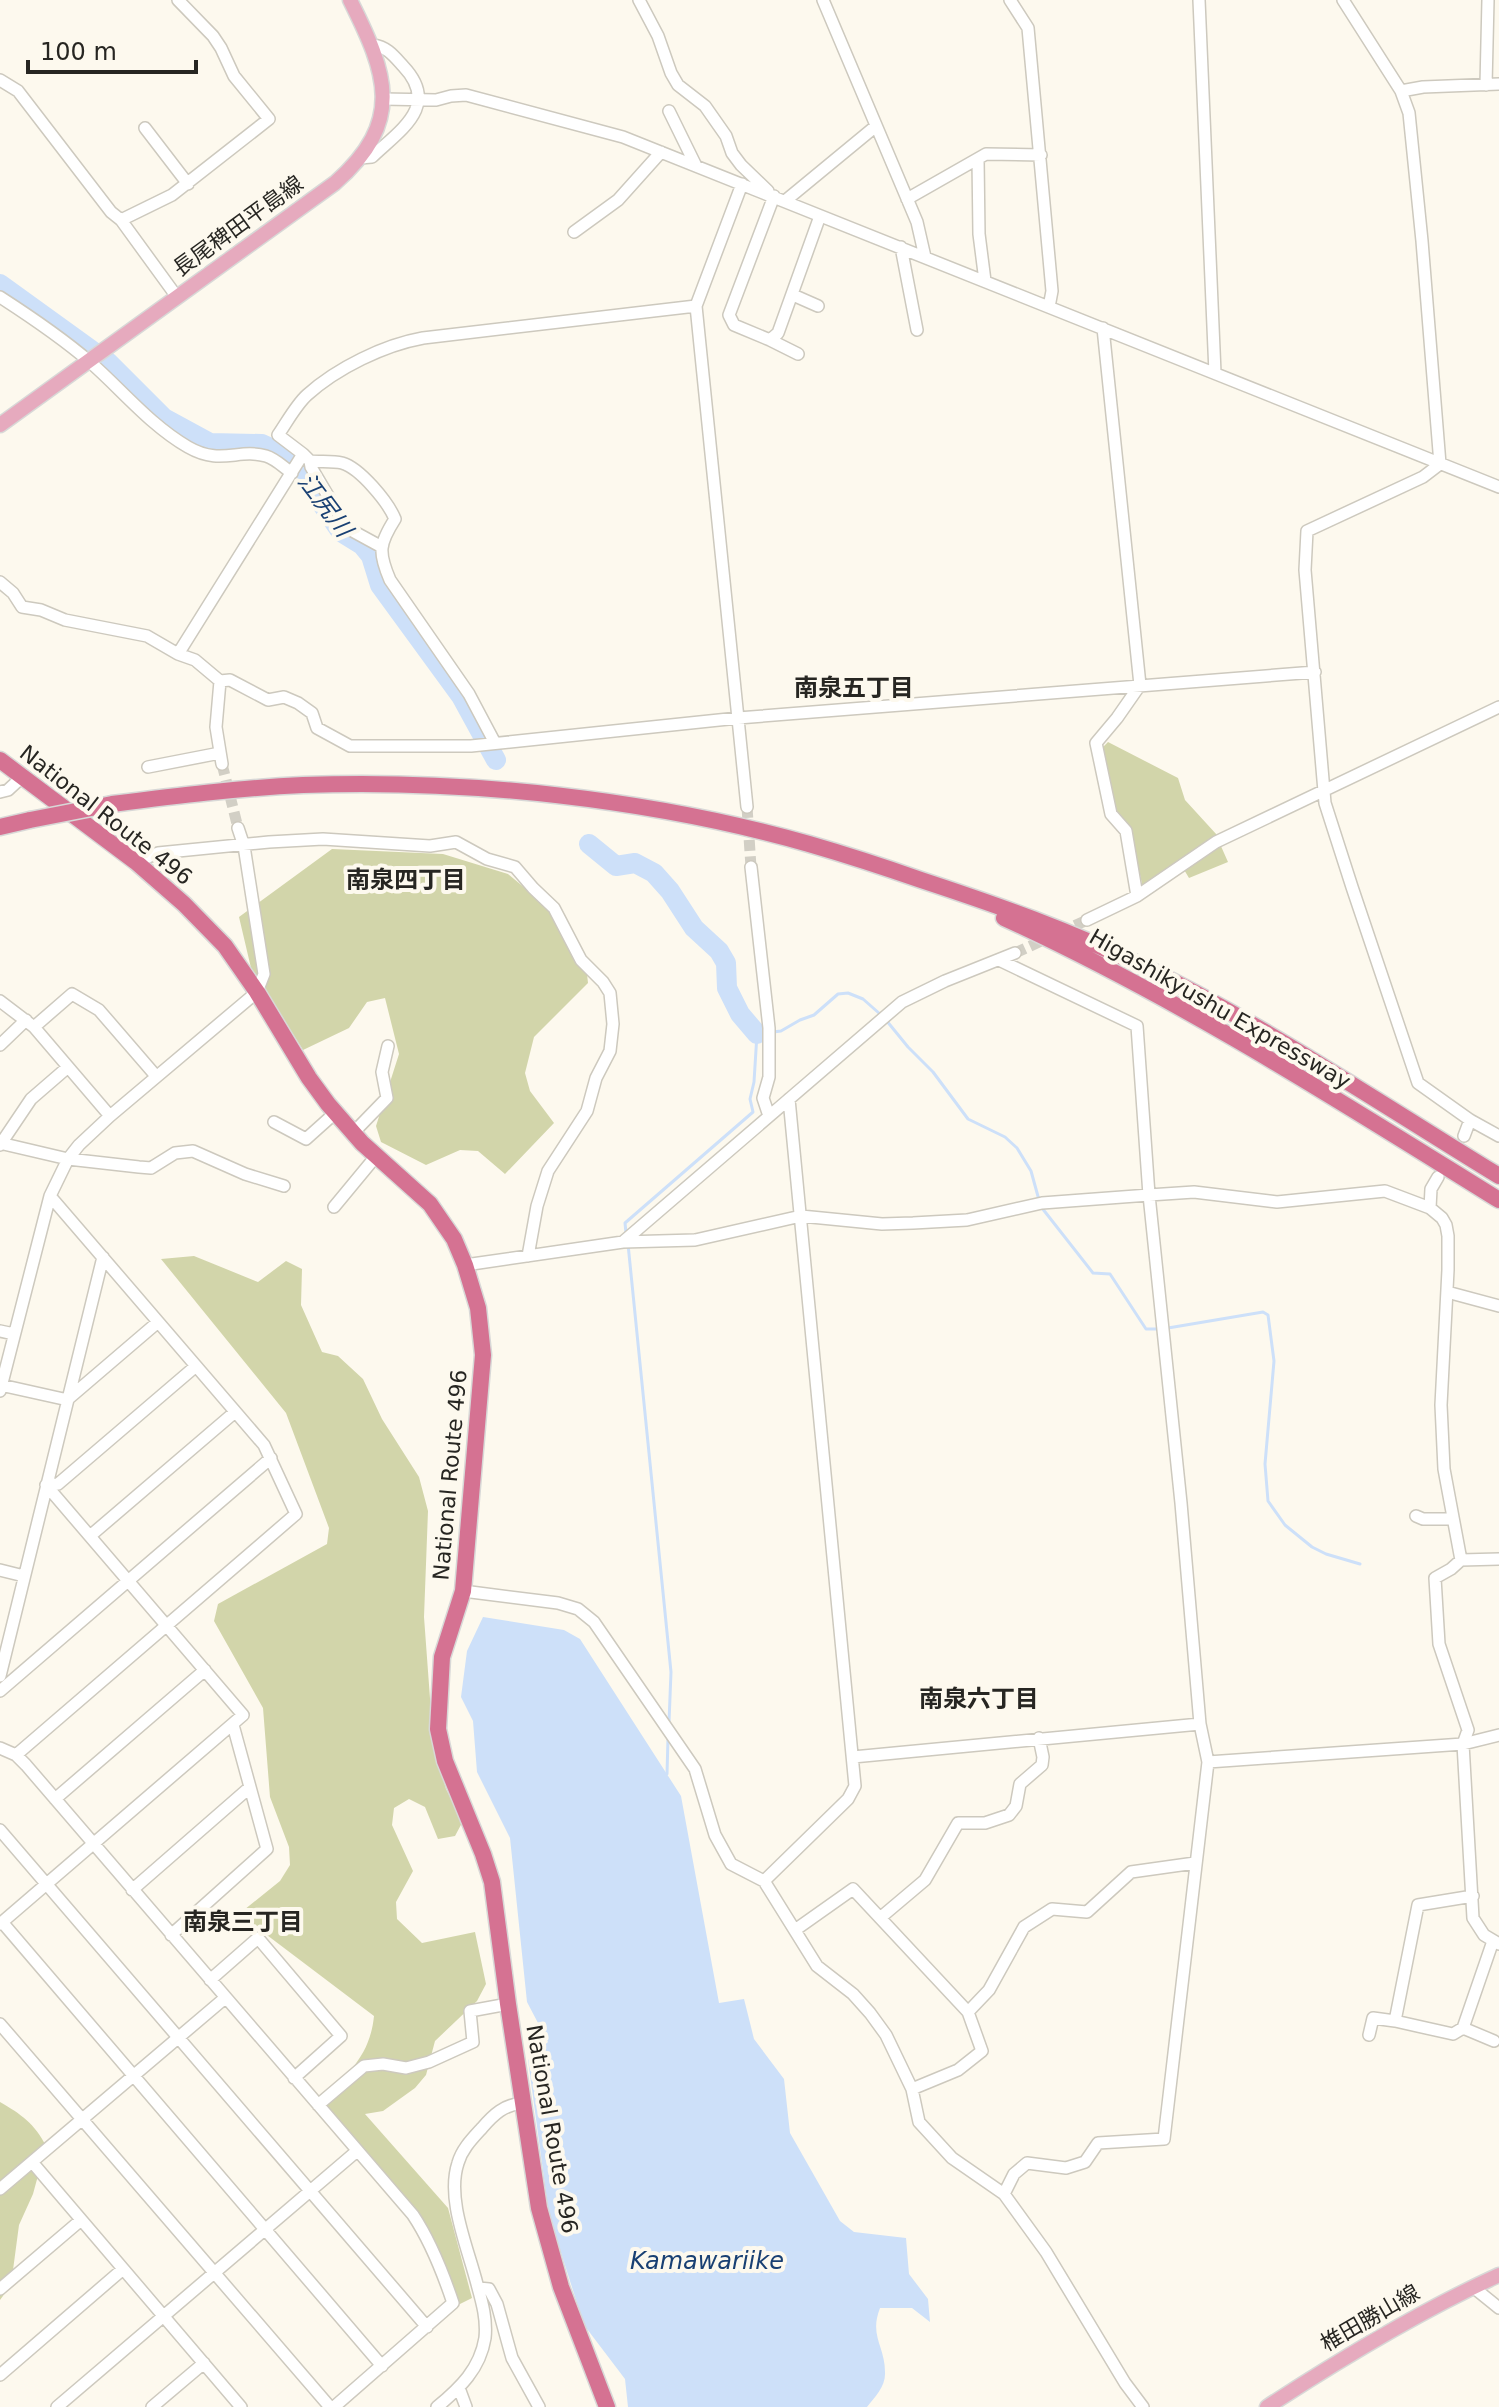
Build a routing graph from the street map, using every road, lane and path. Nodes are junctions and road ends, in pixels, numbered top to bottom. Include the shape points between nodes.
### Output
1 (178, 0) edge
2 (350, 0) edge
3 (639, 0) edge
4 (823, 0) edge
5 (1010, 0) edge
6 (1199, 0) edge
7 (1343, 0) edge
8 (1488, 0) edge
9 (373, 45) junction
10 (0, 80) edge
11 (1499, 84) edge
12 (1486, 85) junction
13 (1401, 91) junction
14 (383, 99) junction
15 (419, 100) junction
16 (669, 111) dead end
17 (876, 126) junction
18 (145, 128) dead end
19 (661, 152) junction
20 (1041, 155) junction
21 (360, 158) junction
22 (978, 159) junction
23 (696, 166) junction
24 (188, 184) junction
25 (742, 184) junction
26 (779, 198) junction
27 (907, 199) junction
28 (820, 216) junction
29 (121, 220) junction
30 (574, 232) dead end
31 (901, 247) junction
32 (925, 257) junction
33 (985, 281) junction
34 (793, 295) junction
35 (0, 297) edge
36 (177, 297) junction
37 (696, 306) junction
38 (818, 306) dead end
39 (1049, 307) junction
40 (1103, 328) junction
41 (917, 330) dead end
42 (770, 340) junction
43 (798, 354) dead end
44 (90, 362) junction
45 (1215, 373) junction
46 (0, 425) edge
47 (307, 458) junction
48 (1440, 464) junction
49 (292, 473) junction
50 (1499, 487) edge
51 (380, 546) junction
52 (0, 582) edge
53 (178, 654) junction
54 (1315, 672) junction
55 (220, 681) junction
56 (1140, 685) junction
57 (1499, 707) edge
58 (738, 718) junction
59 (495, 743) junction
60 (0, 760) edge
61 (148, 767) dead end
62 (22, 777) junction
63 (1324, 791) junction
64 (0, 792) edge
65 (747, 807) tunnel mouth
66 (0, 827) edge
67 (238, 828) tunnel mouth
68 (244, 846) junction
69 (136, 862) junction
70 (751, 867) tunnel mouth
71 (909, 876) junction
72 (1137, 896) junction
73 (1087, 920) tunnel mouth
74 (1015, 953) tunnel mouth
75 (999, 960) junction
76 (257, 992) junction
77 (0, 1001) edge
78 (30, 1024) junction
79 (0, 1045) edge
80 (388, 1046) dead end
81 (68, 1067) junction
82 (156, 1076) junction
83 (789, 1099) junction
84 (335, 1113) junction
85 (110, 1116) junction
86 (769, 1116) junction
87 (1470, 1120) junction
88 (274, 1122) dead end
89 (353, 1133) junction
90 (1464, 1136) dead end
91 (1499, 1136) edge
92 (0, 1143) edge
93 (377, 1155) junction
94 (68, 1159) junction
95 (1499, 1176) edge
96 (1438, 1177) dead end
97 (284, 1186) dead end
98 (1149, 1195) junction
99 (50, 1196) junction
100 (1499, 1200) edge
101 (334, 1207) dead end
102 (1430, 1208) junction
103 (801, 1216) junction
104 (623, 1242) junction
105 (528, 1256) junction
106 (103, 1257) junction
107 (465, 1265) junction
108 (1447, 1292) junction
109 (1499, 1306) edge
110 (158, 1322) junction
111 (0, 1331) edge
112 (14, 1334) junction
113 (196, 1366) junction
114 (1, 1388) edge
115 (68, 1400) junction
116 (235, 1412) junction
117 (271, 1458) junction
118 (46, 1485) junction
119 (1416, 1516) dead end
120 (1453, 1519) junction
121 (90, 1536) junction
122 (1499, 1559) edge
123 (1461, 1560) junction
124 (0, 1570) edge
125 (24, 1576) junction
126 (129, 1582) junction
127 (463, 1591) junction
128 (167, 1625) junction
129 (205, 1670) junction
130 (0, 1676) edge
131 (0, 1691) edge
132 (1200, 1724) junction
133 (233, 1725) junction
134 (1499, 1735) edge
135 (1039, 1738) junction
136 (1463, 1744) junction
137 (0, 1748) edge
138 (16, 1755) junction
139 (853, 1757) junction
140 (1208, 1762) junction
141 (249, 1788) junction
142 (55, 1799) junction
143 (2, 1838) edge
144 (92, 1844) junction
145 (1195, 1863) junction
146 (764, 1881) junction
147 (47, 1884) junction
148 (132, 1890) junction
149 (1473, 1896) junction
150 (880, 1918) junction
151 (1, 1923) edge
152 (795, 1930) junction
153 (171, 1935) junction
154 (1496, 1942) edge
155 (210, 1980) junction
156 (225, 1998) junction
157 (508, 2004) junction
158 (968, 2012) junction
159 (1395, 2021) junction
160 (0, 2024) edge
161 (1463, 2028) junction
162 (1369, 2035) dead end
163 (179, 2037) junction
164 (1494, 2041) dead end
165 (133, 2076) junction
166 (294, 2078) junction
167 (912, 2089) junction
168 (522, 2103) junction
169 (318, 2105) junction
170 (82, 2119) junction
171 (357, 2151) junction
172 (32, 2162) junction
173 (0, 2189) edge
174 (310, 2191) junction
175 (1004, 2194) junction
176 (81, 2220) junction
177 (265, 2229) junction
178 (123, 2269) junction
179 (214, 2273) junction
180 (1499, 2275) edge
181 (1473, 2287) junction
182 (479, 2288) junction
183 (0, 2289) edge
184 (1499, 2308) edge
185 (163, 2316) junction
186 (427, 2327) junction
187 (204, 2363) junction
188 (382, 2366) junction
189 (0, 2375) edge
190 (459, 2388) junction
191 (70, 2403) edge
192 (57, 2407) edge
193 (152, 2407) edge
194 (241, 2407) edge
195 (332, 2407) edge
196 (437, 2407) edge
197 (466, 2407) edge
198 (539, 2407) edge
199 (607, 2407) edge
200 (1143, 2407) edge
201 (1267, 2407) edge

1 - 24 street via 219,43 234,76 269,119
2 - 9 main road, 長尾稗田平島線
3 - 26 street via 678,85 705,106 741,165
4 - 17 street
5 - 20 street via 1028,28
6 - 45 street
7 - 13 street
8 - 12 street
9 - 14 main road, 長尾稗田平島線
9 - 15 street via 384,46 406,68
10 - 29 street via 18,91
11 - 12 street
12 - 13 street
13 - 48 street via 1409,113
14 - 15 street
14 - 21 main road, 長尾稗田平島線 via 378,127
15 - 19 street via 481,97
15 - 21 street via 413,117 372,157
16 - 23 street
17 - 26 street
17 - 27 street
18 - 24 street
19 - 23 street
19 - 30 street via 618,200
20 - 22 street via 986,154
20 - 39 street
21 - 36 main road, 長尾稗田平島線 via 335,183
22 - 27 street
22 - 33 street
23 - 25 street
24 - 29 street
25 - 26 street
25 - 37 street
26 - 28 street
26 - 42 street via 729,315 734,325
27 - 32 street
28 - 31 street
28 - 34 street
29 - 36 street
31 - 32 street
31 - 41 street
32 - 33 street
33 - 39 street
34 - 38 street
34 - 42 street
35 - 44 street
36 - 44 main road, 長尾稗田平島線
37 - 47 street via 399,343 331,376 305,396 278,435
37 - 58 street
39 - 40 street
40 - 45 street
40 - 56 street
42 - 43 street
44 - 46 main road, 長尾稗田平島線
44 - 49 street via 148,417 203,455 262,455
45 - 48 street
47 - 49 street
47 - 51 street via 347,528
47 - 51 street via 356,469 391,509 395,519
48 - 50 street
48 - 54 street via 1307,531 1305,570
49 - 53 street
51 - 59 street via 390,580 469,694
52 - 53 street via 22,607 147,636
53 - 55 street via 195,660
54 - 56 street
54 - 63 street
55 - 59 street via 230,680 268,700 284,697 298,703 312,713 317,728 350,746
55 - 61 street via 216,727 221,758
56 - 58 street
56 - 72 street via 1096,743 1111,814 1126,831
57 - 63 street
58 - 59 street
58 - 65 street
60 - 62 highway, National Route 496
62 - 64 street
62 - 69 highway, National Route 496
63 - 72 street via 1216,842
63 - 87 street via 1418,1083
66 - 71 highway, Higashikyushu Expressway, bridge via 172,796 302,785 445,786 608,803 736,826
67 - 68 street
68 - 69 street via 158,853
68 - 76 street via 264,974
68 - 105 street via 323,839 430,846 456,842 515,867 554,908 581,960 610,993 613,1024 610,1051 587,1111 548,1171
69 - 76 highway, National Route 496 via 225,946
70 - 86 street via 769,1028 769,1077 763,1098
71 - 95 highway, Higashikyushu Expressway via 1043,922 1167,978
71 - 100 highway, Higashikyushu Expressway via 1038,934 1183,1010
72 - 73 street
74 - 75 street
75 - 83 street via 902,1002
75 - 98 street via 1137,1026
76 - 82 street
76 - 84 highway, National Route 496
77 - 78 street
78 - 79 street
78 - 81 street
78 - 82 street via 72,994 99,1010
80 - 89 street via 382,1072 387,1098
81 - 85 street
81 - 92 street via 31,1099
82 - 85 street
83 - 86 street
83 - 103 street
84 - 88 street via 306,1139
84 - 89 highway, National Route 496
85 - 94 street
86 - 104 street
87 - 90 street
87 - 91 street
89 - 93 highway, National Route 496
92 - 94 street
93 - 101 street
93 - 107 highway, National Route 496 via 430,1204
94 - 97 street via 151,1168 175,1153 193,1151
94 - 99 street
96 - 102 street
98 - 102 street via 1194,1192 1277,1202 1385,1191
98 - 103 street via 1042,1203 967,1220 882,1224
98 - 132 street
99 - 106 street
99 - 112 street
102 - 108 street via 1446,1225
103 - 104 street via 695,1240
103 - 139 street
104 - 105 street
105 - 107 street
106 - 110 street
106 - 115 street
107 - 127 highway, National Route 496 via 478,1308 483,1355
108 - 109 street
108 - 120 street via 1441,1405
110 - 113 street
110 - 115 street
111 - 112 street
112 - 114 street
113 - 116 street
113 - 118 street via 58,1484
114 - 115 street
115 - 118 street
116 - 117 street
116 - 121 street
117 - 126 street
117 - 128 street via 296,1514
118 - 121 street
118 - 125 street
119 - 120 street
120 - 123 street
121 - 126 street
122 - 123 street
123 - 136 street via 1435,1578 1439,1644 1468,1730
124 - 125 street
125 - 130 street
126 - 128 street
126 - 131 street
127 - 146 street via 558,1603 578,1609 594,1622 695,1769 715,1835 731,1864
127 - 157 highway, National Route 496 via 442,1657 438,1729 445,1761 492,1882
128 - 129 street
128 - 138 street
129 - 133 street via 243,1715
129 - 142 street
132 - 135 street
132 - 140 street
133 - 141 street
133 - 144 street
134 - 136 street
135 - 139 street
135 - 150 street via 1042,1765 1020,1784 1014,1811 985,1823 958,1823 925,1880
136 - 140 street
136 - 149 street
137 - 138 street
138 - 142 street
139 - 146 street via 852,1794
140 - 145 street
141 - 148 street
141 - 153 street via 267,1849
142 - 144 street
143 - 147 street
144 - 147 street
144 - 148 street
145 - 158 street via 1131,1872 1087,1912 1052,1909 1024,1927 989,1990
145 - 175 street via 1164,2139 1098,2143 1085,2162 1066,2168 1027,2163
146 - 152 street
147 - 151 street
147 - 163 street
148 - 153 street
149 - 154 street via 1473,1918
149 - 159 street via 1418,1905
150 - 152 street via 853,1889
150 - 158 street
151 - 165 street
152 - 167 street via 817,1966 870,2013
153 - 155 street
154 - 161 street
155 - 156 street
155 - 166 street via 258,1938 269,1950 341,2036
156 - 163 street
156 - 166 street
157 - 168 highway, National Route 496
157 - 169 street via 470,2011 473,2042 406,2068 364,2066
158 - 167 street via 982,2051 958,2070
159 - 161 street via 1453,2034
159 - 162 street via 1373,2018
160 - 170 street
161 - 164 street
163 - 165 street
163 - 174 street
165 - 170 street
165 - 177 street
166 - 169 street
167 - 175 street via 919,2122 933,2139
168 - 182 street via 493,2116 467,2144 458,2163 455,2200
168 - 199 highway, National Route 496 via 539,2208 561,2287
169 - 171 street
170 - 172 street
170 - 179 street
171 - 174 street
171 - 186 street via 413,2215 443,2273 453,2303
172 - 173 street
172 - 176 street
174 - 177 street
174 - 186 street
175 - 200 street
176 - 178 street
176 - 183 street
177 - 179 street
177 - 188 street
178 - 185 street
178 - 189 street
179 - 185 street
179 - 195 street
180 - 181 main road, 椎田勝山線
181 - 184 street
181 - 201 main road, 椎田勝山線
182 - 190 street via 486,2317 484,2340 476,2365
182 - 198 street via 489,2289 497,2304 512,2358
185 - 187 street
185 - 191 street
186 - 188 street
187 - 193 street
187 - 194 street
188 - 195 street
190 - 196 street
190 - 197 street
191 - 192 street

